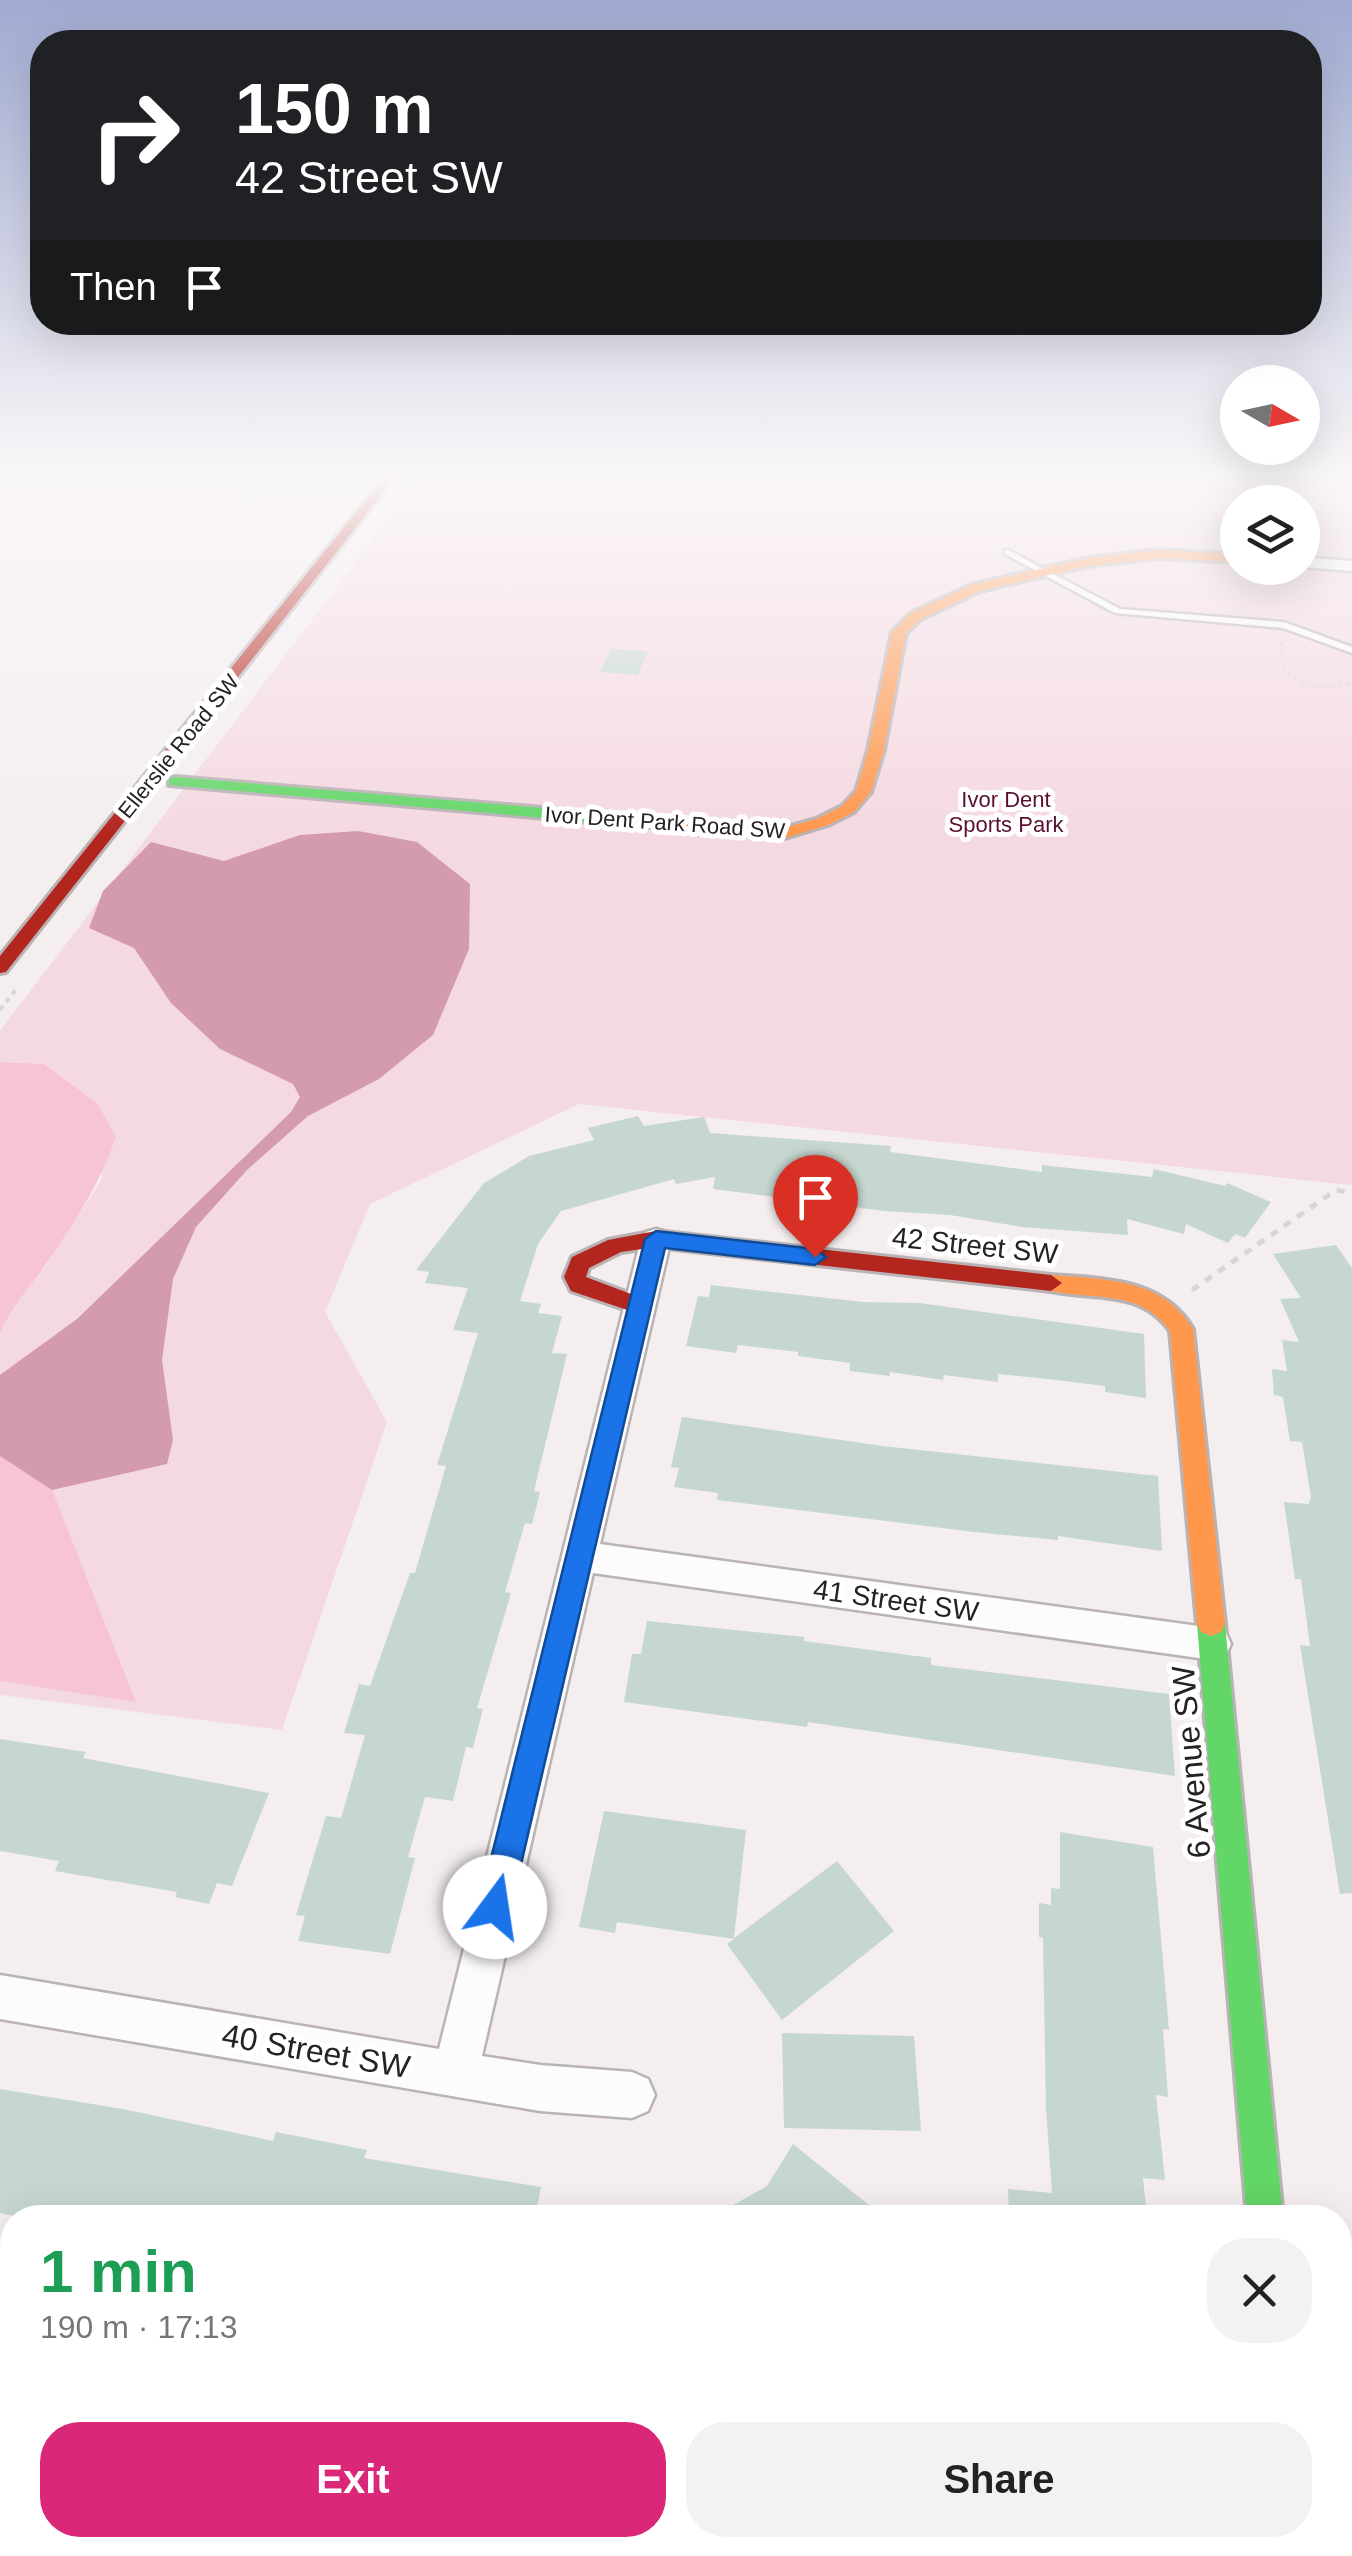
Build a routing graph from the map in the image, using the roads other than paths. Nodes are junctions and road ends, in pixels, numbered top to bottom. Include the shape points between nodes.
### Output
1 (298, 594) edge
2 (957, 594) edge
3 (1086, 594) edge
4 (1352, 650) edge
5 (175, 782) dead end
6 (0, 968) edge
7 (656, 1239) junction
8 (639, 1306) junction
9 (1164, 1306) joint
10 (580, 1556) junction
11 (1213, 1644) junction
12 (0, 1997) edge
13 (455, 2074) junction
14 (632, 2096) dead end
15 (1265, 2205) edge

1 - 6 street, Ellerslie Road SW
2 - 5 street, Ivor Dent Park Road SW via 907,621 900,632 867,789 844,812 785,833
3 - 4 lane via 1118,611 1290,626
7 - 8 street
7 - 8 street, 42 Street SW via 600,1251 577,1269 585,1290
7 - 9 street, 42 Street SW via 1132,1292
8 - 10 street
9 - 11 street, 6 Avenue SW via 1185,1338
10 - 11 street, 41 Street SW
10 - 13 street
11 - 15 street, 6 Avenue SW
12 - 13 street, 40 Street SW
13 - 14 street, 40 Street SW

